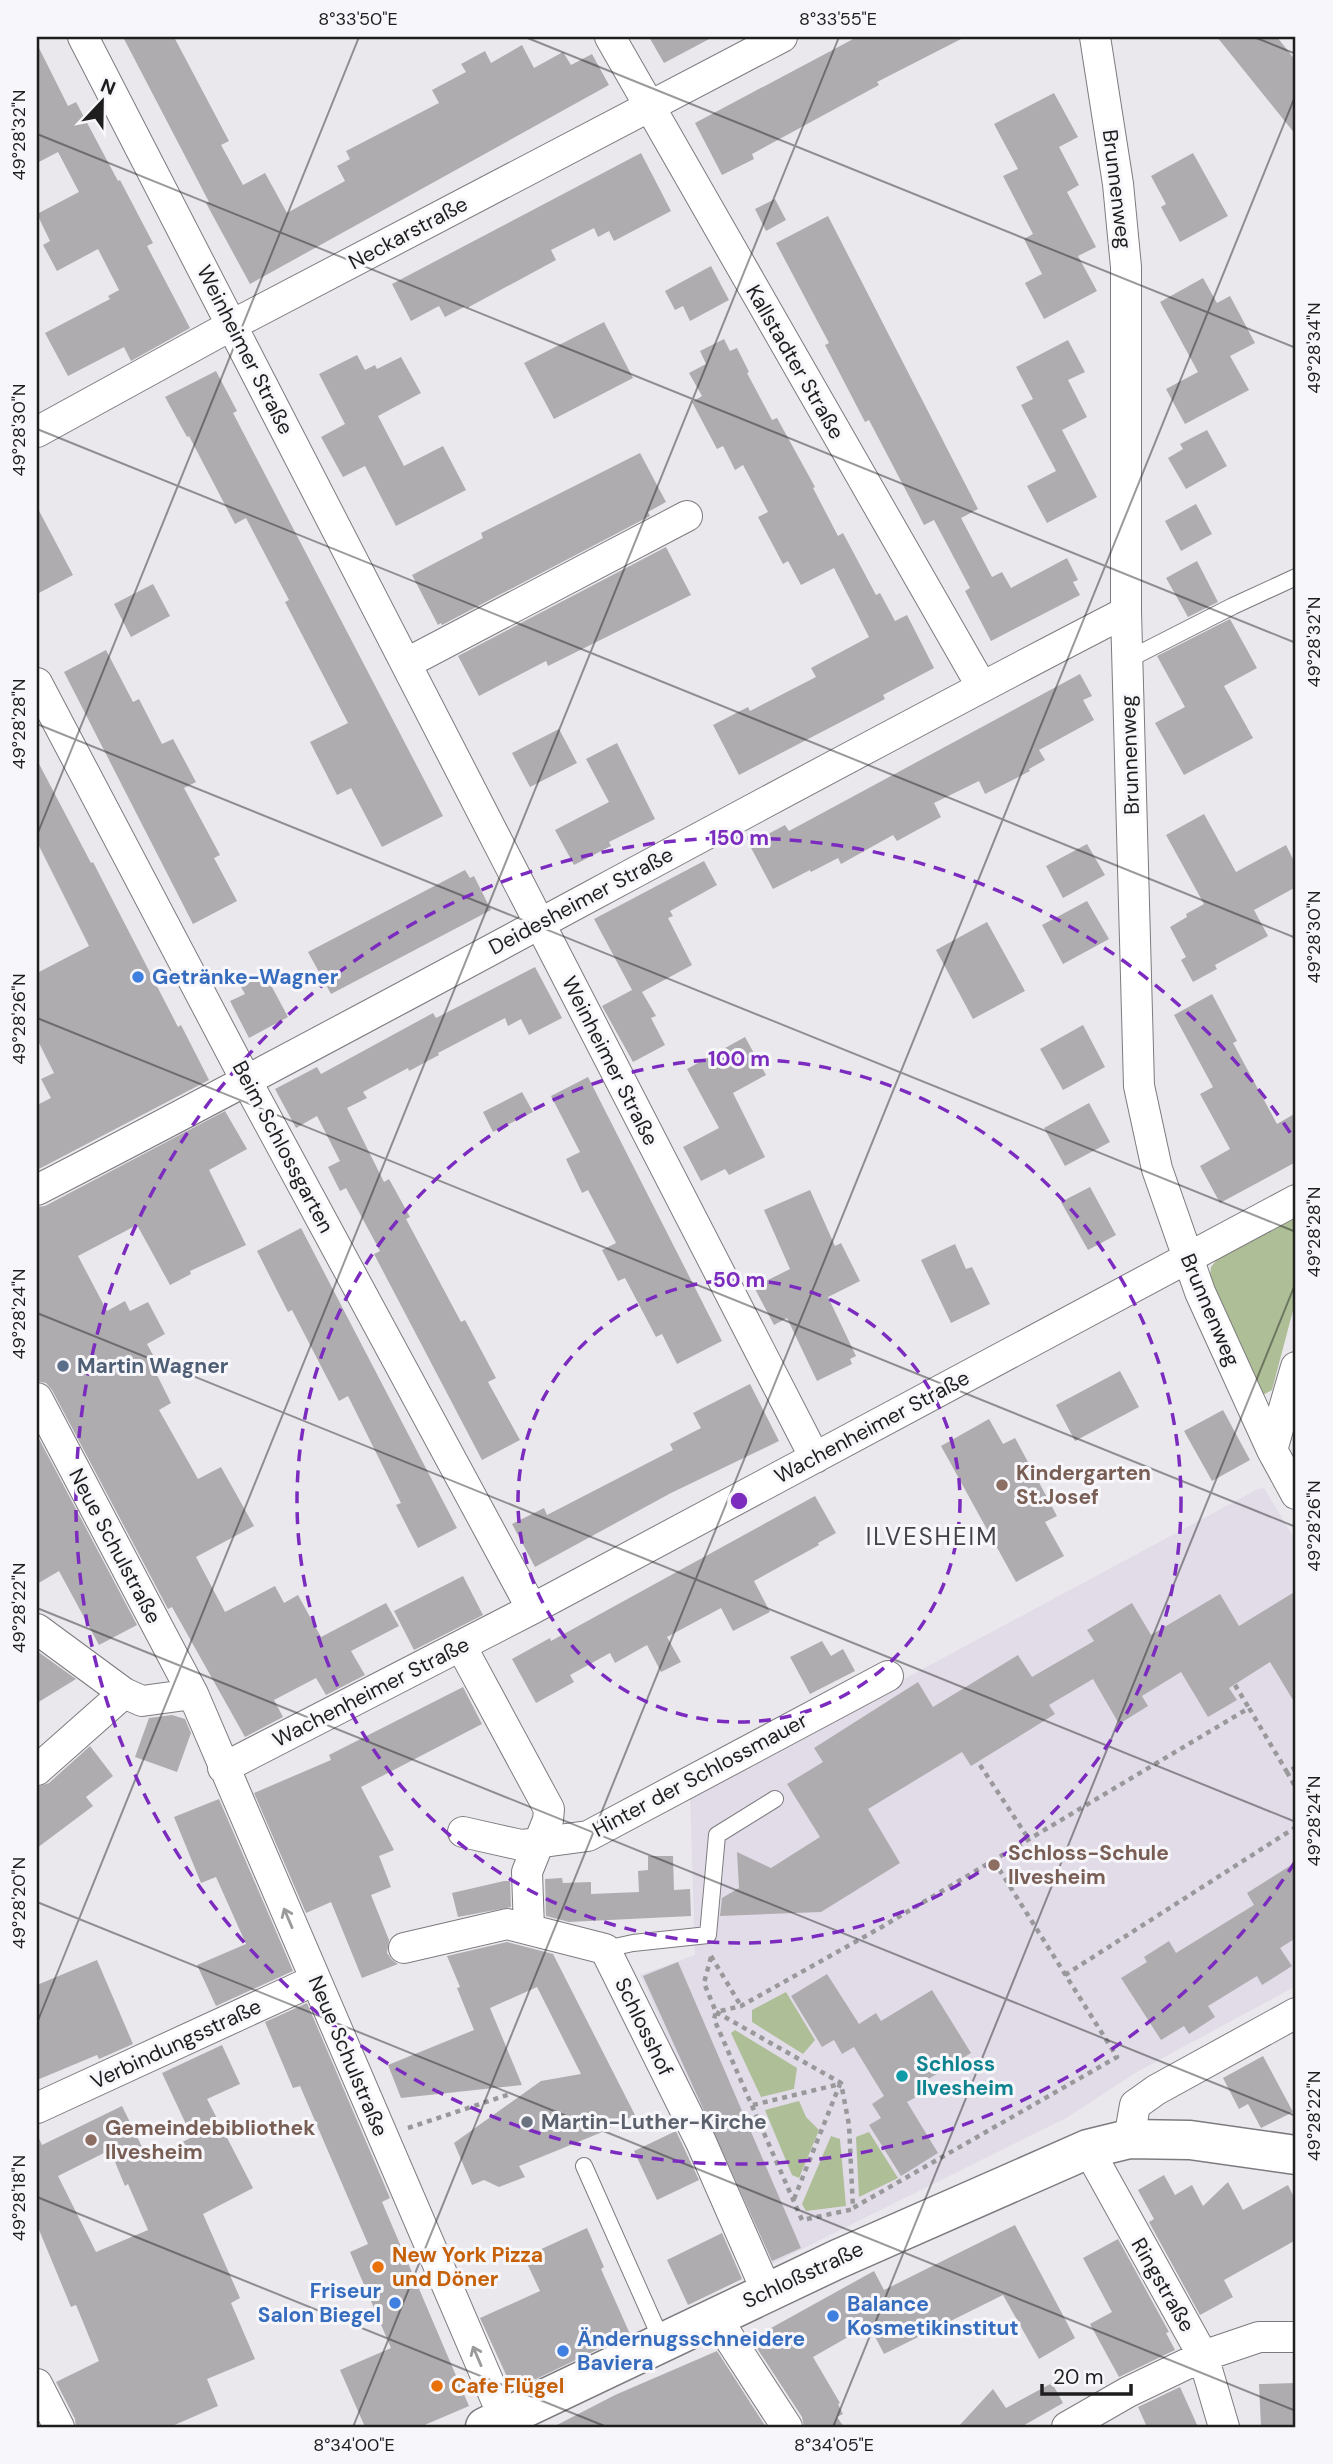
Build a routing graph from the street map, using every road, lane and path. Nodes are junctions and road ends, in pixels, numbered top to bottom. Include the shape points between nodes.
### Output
1 (83, 37) edge
2 (610, 37) edge
3 (782, 37) edge
4 (1095, 37) edge
5 (649, 107) junction
6 (232, 325) junction
7 (37, 432) edge
8 (687, 516) dead end
9 (1296, 577) edge
10 (1126, 612) junction
11 (1127, 660) junction
12 (407, 663) junction
13 (37, 683) edge
14 (982, 687) junction
15 (538, 924) junction
16 (247, 1082) junction
17 (37, 1190) edge
18 (1296, 1200) edge
19 (1187, 1258) junction
20 (1296, 1367) edge
21 (37, 1398) edge
22 (1272, 1450) junction
23 (815, 1458) junction
24 (1296, 1494) edge
25 (532, 1609) junction
26 (37, 1629) edge
27 (461, 1646) junction
28 (888, 1676) dead end
29 (1235, 1685) dead end
30 (124, 1693) junction
31 (193, 1694) junction
32 (1249, 1708) junction
33 (980, 1765) dead end
34 (1296, 1767) edge
35 (223, 1768) junction
36 (37, 1770) edge
37 (1287, 1772) junction
38 (1296, 1788) edge
39 (775, 1799) dead end
40 (1296, 1827) edge
41 (463, 1832) dead end
42 (1028, 1838) junction
43 (539, 1842) junction
44 (994, 1861) junction
45 (529, 1929) junction
46 (708, 1936) junction
47 (404, 1948) dead end
48 (605, 1949) junction
49 (711, 1957) junction
50 (1065, 1975) junction
51 (315, 1980) junction
52 (741, 2006) junction
53 (716, 2012) junction
54 (1296, 2014) edge
55 (841, 2083) junction
56 (510, 2094) dead end
57 (753, 2105) junction
58 (37, 2108) edge
59 (426, 2122) dead end
60 (1129, 2139) junction
61 (1087, 2149) junction
62 (1296, 2155) edge
63 (584, 2166) dead end
64 (793, 2200) junction
65 (853, 2208) junction
66 (858, 2221) dead end
67 (767, 2292) junction
68 (715, 2316) junction
69 (1296, 2337) edge
70 (662, 2341) junction
71 (1203, 2356) junction
72 (37, 2384) edge
73 (494, 2423) edge
74 (59, 2427) edge
75 (787, 2427) edge
76 (1067, 2427) edge
77 (1224, 2427) edge

1 - 6 street, Weinheimer Straße
2 - 5 street, Kallstadter Straße
3 - 5 street, Neckarstraße
4 - 10 street, Brunnenweg via 1126,267
5 - 6 street, Neckarstraße
5 - 14 street, Kallstadter Straße
6 - 7 street, Neckarstraße
6 - 12 street, Weinheimer Straße
8 - 12 street
9 - 11 lane
10 - 11 street, Brunnenweg
10 - 14 street, Deidesheimer Straße
11 - 19 street, Brunnenweg via 1139,1086 1157,1168
12 - 15 street, Weinheimer Straße
13 - 16 street, Beim Schlossgarten
14 - 15 street, Deidesheimer Straße
15 - 16 street, Deidesheimer Straße
15 - 23 street, Weinheimer Straße
16 - 17 street, Deidesheimer Straße
16 - 25 street, Beim Schlossgarten
18 - 19 street, Wachenheimer Straße
19 - 22 street, Brunnenweg
19 - 23 street, Wachenheimer Straße
20 - 22 street
21 - 31 street, Neue Schulstraße
22 - 24 street, Brunnenweg
23 - 25 street, Wachenheimer Straße
25 - 27 street, Wachenheimer Straße
26 - 30 street
27 - 35 street, Wachenheimer Straße
27 - 43 street via 549,1809
28 - 43 street, Hinter der Schlossmauer via 588,1836
29 - 32 path
30 - 31 street via 142,1701
30 - 36 street
31 - 35 street, Neue Schulstraße
32 - 37 path
32 - 42 path
33 - 42 path
34 - 37 path
51 -> 35 street, Neue Schulstraße
37 - 38 path
39 - 46 lane via 717,1835
40 - 50 path
41 - 43 street, Hinter der Schlossmauer via 521,1845
42 - 44 path
43 - 45 street via 527,1872
44 - 50 path
44 - 52 path
45 - 47 street via 507,1924
45 - 48 street
46 - 48 lane
46 - 49 path
48 - 67 street, Schlosshof via 701,2143
49 - 52 path
49 - 53 path via 704,1983
50 - 65 path via 1117,2057
51 - 58 street, Verbindungsstraße
73 -> 51 street, Neue Schulstraße
52 - 53 path
53 - 55 path
53 - 57 path via 714,2019
54 - 60 street via 1135,2105
55 - 57 path
55 - 64 path
55 - 65 path via 849,2125
56 - 59 path
57 - 64 path
60 - 61 main road, Schloßstraße
60 - 62 main road, Schloßstraße via 1189,2140
61 - 67 main road, Schloßstraße
61 - 71 street, Ringstraße
63 - 70 lane
64 - 65 path via 802,2220
65 - 66 path
67 - 68 main road, Schloßstraße
68 - 70 main road, Schloßstraße
68 - 75 street
69 - 71 street via 1259,2337
70 - 73 main road, Schloßstraße
71 - 76 street
71 - 77 street, Ringstraße
72 - 74 street

